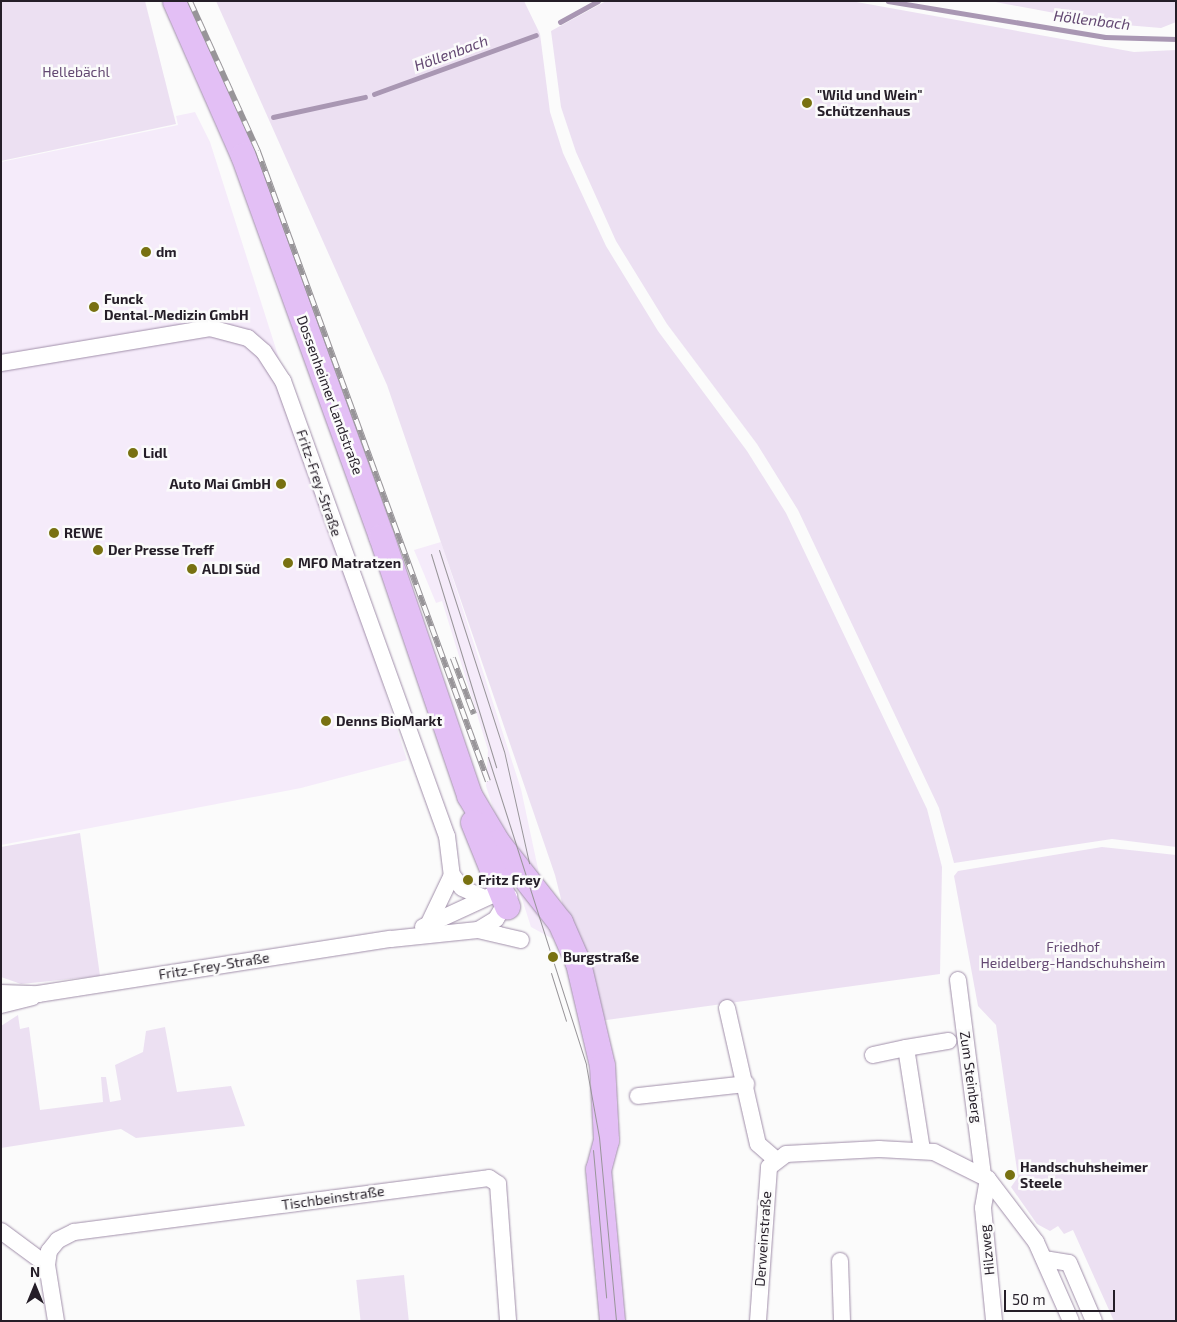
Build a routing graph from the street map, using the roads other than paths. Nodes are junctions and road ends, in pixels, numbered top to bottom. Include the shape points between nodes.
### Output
1 (175, 1) edge
2 (1, 363) edge
3 (469, 795) junction
4 (503, 850) junction
5 (452, 875) junction
6 (500, 897) junction
7 (428, 925) junction
8 (478, 930) junction
9 (391, 939) junction
10 (521, 940) dead end
11 (578, 964) junction
12 (958, 980) dead end
13 (6, 996) edge
14 (727, 1008) dead end
15 (1, 1017) edge
16 (948, 1041) dead end
17 (906, 1048) junction
18 (873, 1055) dead end
19 (746, 1084) junction
20 (638, 1096) dead end
21 (922, 1150) junction
22 (775, 1159) junction
23 (986, 1177) junction
24 (1, 1231) edge
25 (1044, 1259) junction
26 (840, 1261) dead end
27 (47, 1265) junction
28 (56, 1321) edge
29 (508, 1321) edge
30 (612, 1321) edge
31 (758, 1321) edge
32 (842, 1321) edge
33 (994, 1321) edge
34 (1071, 1321) edge
35 (1094, 1321) edge

1 - 3 main road, Dossenheimer Landstraße via 243,155 381,536
2 - 5 street, Fritz-Frey-Straße via 210,328 248,338 264,352 283,381 447,836
3 - 4 main road, Dossenheimer Landstraße
3 - 6 main road, Dossenheimer Landstraße via 473,827
4 - 6 street, Dossenheimer Landstraße
4 - 11 main road, Dossenheimer Landstraße via 560,922
5 - 6 street via 462,888
5 - 7 street
6 - 7 street, Fritz-Frey-Straße
6 - 8 street
6 - 11 main road via 532,902 561,947
7 - 9 street, Fritz-Frey-Straße
8 - 9 street, Fritz-Frey-Straße
8 - 10 street, Fritz-Frey-Straße
9 - 13 street, Fritz-Frey-Straße via 38,994
11 - 30 main road, Dossenheimer Landstraße via 603,1074 606,1140 598,1169
12 - 23 street, Zum Steinberg
13 - 15 street, Fritz-Frey-Straße
14 - 19 street
16 - 17 street, Zum Steinberg
17 - 18 street, Zum Steinberg
17 - 21 street
19 - 20 street
19 - 22 street via 758,1144
21 - 22 street via 801,1152
21 - 23 street via 951,1158
22 - 31 street, Derweinstraße via 766,1176
23 - 25 street via 1014,1206
23 - 33 street, Hilzweg via 983,1208
24 - 27 street
25 - 34 street
25 - 35 street via 1069,1263
26 - 32 street
27 - 28 street
27 - 29 street, Tischbeinstraße via 58,1240 74,1232 493,1178 498,1184

